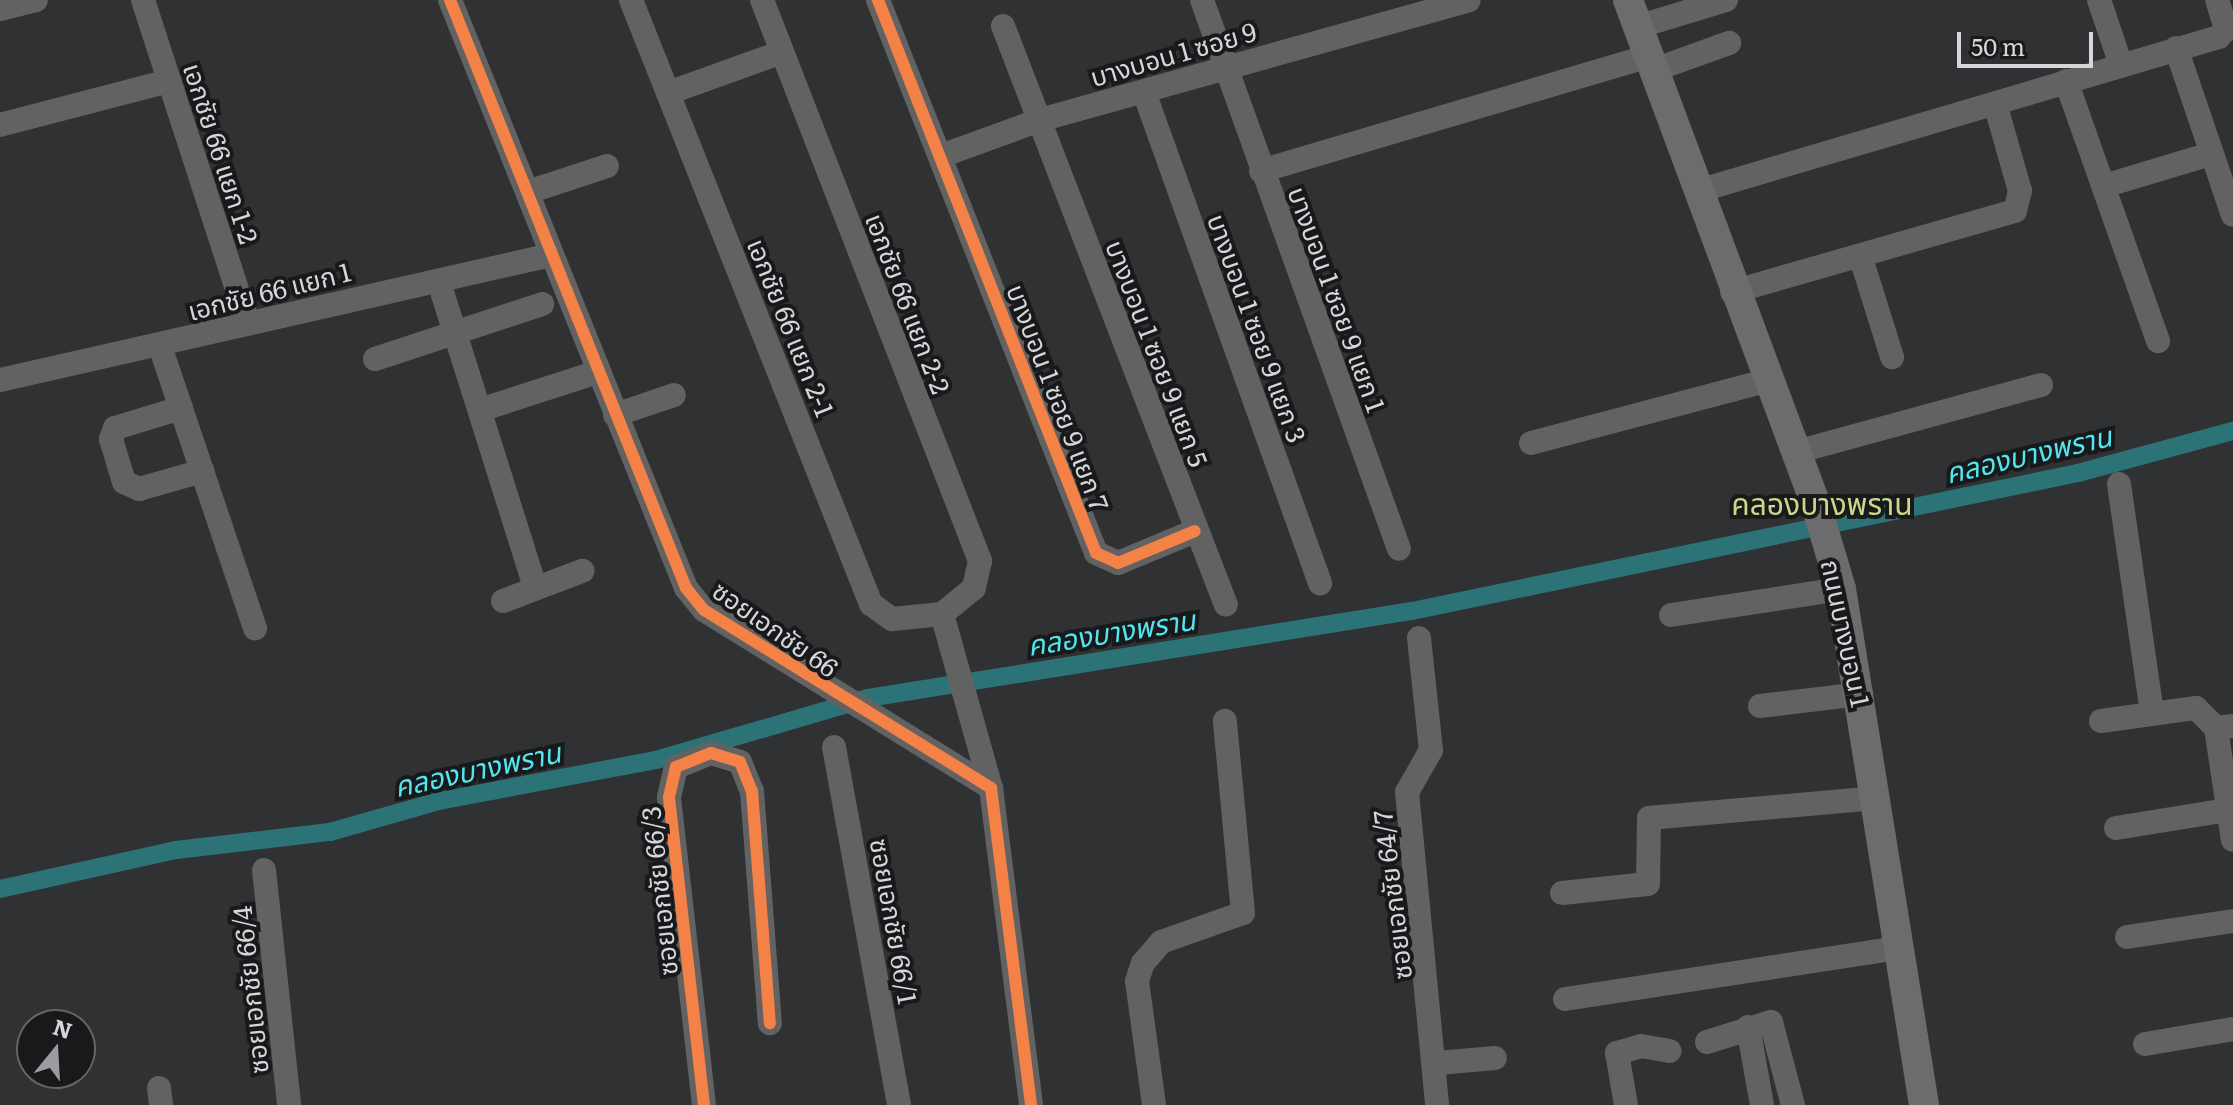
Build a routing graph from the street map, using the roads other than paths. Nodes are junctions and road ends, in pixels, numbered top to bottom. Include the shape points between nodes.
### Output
1 (36, 0) edge
2 (143, 0) edge
3 (450, 0) edge
4 (631, 0) edge
5 (762, 0) edge
6 (878, 0) edge
7 (1202, 0) edge
8 (1469, 0) edge
9 (1726, 0) edge
10 (2099, 0) edge
11 (2217, 0) edge
12 (0, 9) edge
13 (1633, 14) edge
14 (1003, 26) dead end
15 (1729, 43) dead end
16 (2176, 48) junction
17 (782, 52) junction
18 (1651, 63) junction
19 (2121, 65) junction
20 (1225, 67) junction
21 (169, 81) junction
22 (2066, 81) junction
23 (1144, 92) junction
24 (668, 93) junction
25 (1995, 103) junction
26 (1040, 120) junction
27 (0, 125) edge
28 (2211, 154) junction
29 (941, 156) junction
30 (607, 166) dead end
31 (1261, 171) junction
32 (2104, 186) junction
33 (1698, 191) junction
34 (528, 192) junction
35 (2233, 215) edge
36 (551, 255) junction
37 (1861, 258) junction
38 (1732, 292) junction
39 (443, 295) dead end
40 (542, 304) dead end
41 (248, 323) junction
42 (456, 333) junction
43 (2158, 341) dead end
44 (160, 346) junction
45 (1892, 357) dead end
46 (375, 359) dead end
47 (598, 372) junction
48 (0, 380) edge
49 (1769, 380) junction
50 (2041, 385) dead end
51 (674, 395) dead end
52 (181, 408) junction
53 (480, 410) junction
54 (615, 415) junction
55 (1531, 443) dead end
56 (1796, 452) junction
57 (202, 471) junction
58 (2119, 484) dead end
59 (1195, 531) junction
60 (1399, 549) dead end
61 (582, 571) dead end
62 (1320, 583) dead end
63 (535, 586) junction
64 (1841, 589) junction
65 (503, 601) dead end
66 (1226, 605) dead end
67 (942, 614) junction
68 (1671, 615) dead end
69 (255, 628) dead end
70 (1419, 638) dead end
71 (1861, 694) junction
72 (1760, 706) dead end
73 (2152, 712) junction
74 (1225, 721) dead end
75 (2101, 721) dead end
76 (2225, 727) edge
77 (834, 747) dead end
78 (991, 788) junction
79 (1877, 798) junction
80 (2116, 828) dead end
81 (2231, 830) edge
82 (264, 870) dead end
83 (1562, 893) dead end
84 (2233, 921) edge
85 (2127, 937) dead end
86 (1899, 948) junction
87 (1565, 999) dead end
88 (770, 1023) dead end
89 (1748, 1027) junction
90 (2233, 1029) edge
91 (1707, 1042) dead end
92 (2145, 1044) dead end
93 (1670, 1051) dead end
94 (1495, 1058) dead end
95 (1438, 1063) junction
96 (1920, 1104) edge
97 (289, 1105) edge
98 (704, 1105) edge
99 (899, 1105) edge
100 (1031, 1105) edge
101 (1154, 1105) edge
102 (1437, 1105) edge
103 (1626, 1105) edge
104 (1762, 1105) edge
105 (1793, 1105) edge

1 - 12 street
2 - 21 street, เอกชัย 66 แยก 1-2
3 - 34 street, ซอยเอกชัย 66
4 - 24 street, เอกชัย 66 แยก 2-1
5 - 17 street, เอกชัย 66 แยก 2-2
6 - 29 street, บางบอน 1 ซอย 9 แยก 7
7 - 20 street, บางบอน 1 ซอย 9 แยก 1
8 - 20 street, บางบอน 1 ซอย 9
9 - 13 street
10 - 19 street
11 - 16 street via 2223,34
13 - 18 main road, ถนนบางบอน 1
14 - 26 street, บางบอน 1 ซอย 9 แยก 5
15 - 18 street
16 - 19 street
16 - 28 street
17 - 24 street
17 - 67 street, เอกชัย 66 แยก 2-2 via 980,561 980,579
18 - 31 street
18 - 33 main road, ถนนบางบอน 1
19 - 22 street
20 - 23 street, บางบอน 1 ซอย 9
20 - 31 street, บางบอน 1 ซอย 9 แยก 1
21 - 27 street
21 - 41 street, เอกชัย 66 แยก 1-2
22 - 25 street
22 - 32 street
23 - 26 street, บางบอน 1 ซอย 9
23 - 62 street, บางบอน 1 ซอย 9 แยก 3
24 - 67 street, เอกชัย 66 แยก 2-1 via 871,604 892,619
25 - 33 street
25 - 37 street via 2020,191 2015,211
26 - 29 street, บางบอน 1 ซอย 9
26 - 59 street, บางบอน 1 ซอย 9 แยก 5
28 - 32 street
28 - 35 street
29 - 59 street, บางบอน 1 ซอย 9 แยก 7 via 1096,553 1118,563
30 - 34 street
31 - 60 street, บางบอน 1 ซอย 9 แยก 1
32 - 43 street
33 - 38 main road, ถนนบางบอน 1
34 - 36 street, ซอยเอกชัย 66
36 - 41 street, เอกชัย 66 แยก 1
36 - 47 street, ซอยเอกชัย 66
37 - 38 street
37 - 45 street
38 - 49 main road, ถนนบางบอน 1
39 - 42 street
40 - 42 street
41 - 44 street, เอกชัย 66 แยก 1
42 - 46 street
42 - 53 street
44 - 48 street, เอกชัย 66 แยก 1
44 - 52 street
47 - 53 street
47 - 54 street, ซอยเอกชัย 66
49 - 55 street
49 - 56 main road, ถนนบางบอน 1
50 - 56 street
51 - 54 street
52 - 57 street
52 - 57 street via 115,428 111,439 124,482 139,489
53 - 63 street
54 - 78 street, ซอยเอกชัย 66 via 686,588 704,610 860,712
56 - 64 main road, ถนนบางบอน 1
57 - 69 street
58 - 73 street
59 - 66 street, บางบอน 1 ซอย 9 แยก 5
61 - 63 street
63 - 65 street
64 - 68 street
64 - 71 main road, ถนนบางบอน 1
67 - 78 street
70 - 95 street, ซอยเอกชัย 64/7 via 1431,750 1407,792
71 - 72 street
71 - 79 main road, ถนนบางบอน 1
73 - 75 street
73 - 76 street via 2196,708
74 - 101 street via 1243,913 1161,942 1143,963 1137,981
76 - 81 street
77 - 99 street, ซอยเอกชัย 66/1
78 - 100 street
79 - 83 street via 1649,818 1648,884
79 - 86 main road, ถนนบางบอน 1
80 - 81 street
82 - 97 street, ซอยเอกชัย 66/4
84 - 85 street
86 - 87 street
86 - 96 main road, ถนนบางบอน 1
88 - 98 street, ซอยเอกชัย 66/3 via 752,791 740,762 711,753 676,767 669,797
89 - 91 street
89 - 104 street
89 - 105 street via 1766,1020 1776,1027
90 - 92 street
93 - 103 street via 1641,1046 1617,1053
94 - 95 street
95 - 102 street, ซอยเอกชัย 64/7

